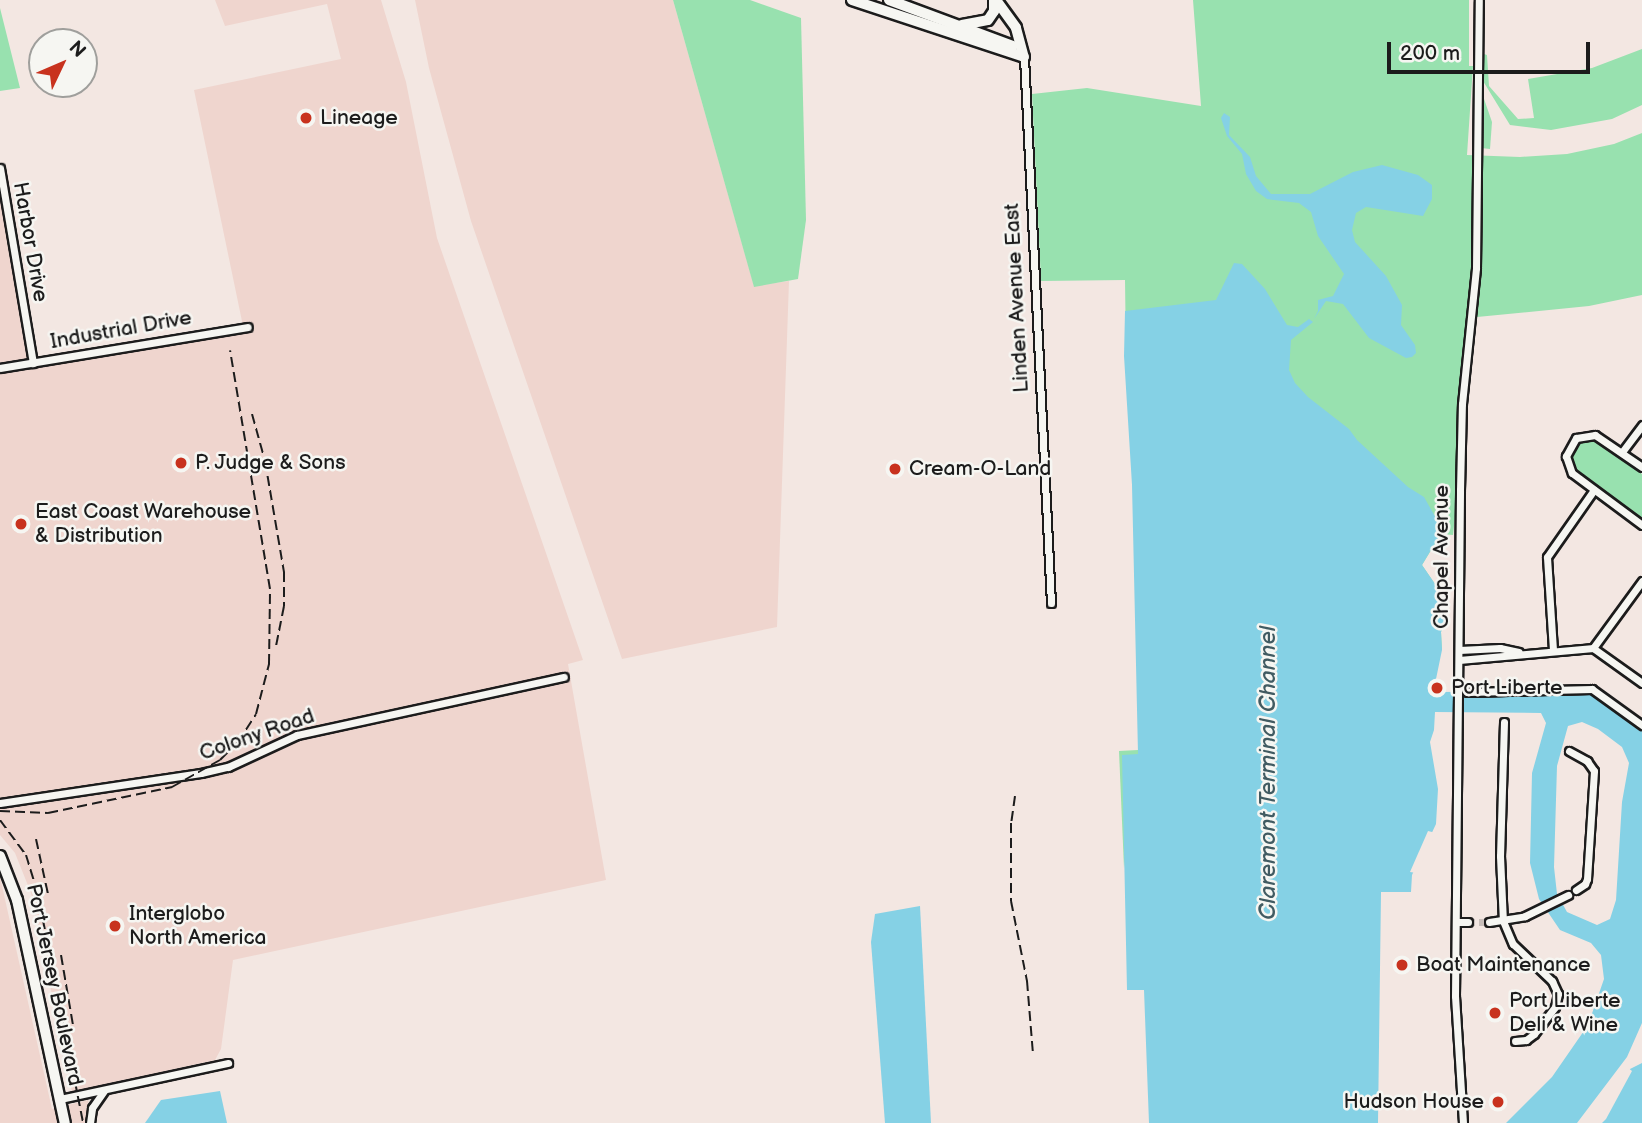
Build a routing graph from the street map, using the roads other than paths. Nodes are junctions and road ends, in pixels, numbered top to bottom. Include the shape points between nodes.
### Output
1 (852, 0) edge
2 (889, 0) edge
3 (995, 0) edge
4 (1479, 0) edge
5 (959, 25) junction
6 (1023, 53) junction
7 (0, 167) edge
8 (248, 327) dead end
9 (33, 363) junction
10 (0, 368) edge
11 (1642, 425) edge
12 (1622, 452) junction
13 (1642, 467) edge
14 (1594, 490) junction
15 (1642, 525) edge
16 (1642, 581) edge
17 (1051, 603) dead end
18 (1593, 648) junction
19 (1459, 650) junction
20 (1553, 650) junction
21 (1527, 653) junction
22 (1459, 660) junction
23 (564, 677) dead end
24 (1642, 684) edge
25 (1463, 691) junction
26 (1504, 722) dead end
27 (1642, 725) edge
28 (1569, 751) dead end
29 (0, 803) edge
30 (0, 856) edge
31 (1576, 890) dead end
32 (1566, 896) dead end
33 (1503, 921) junction
34 (1457, 922) junction
35 (1468, 922) tunnel mouth
36 (1489, 922) tunnel mouth
37 (1515, 1041) dead end
38 (228, 1063) dead end
39 (104, 1090) junction
40 (60, 1099) junction
41 (1462, 1119) edge
42 (65, 1123) edge
43 (90, 1123) edge
44 (1471, 1123) edge

1 - 6 street
2 - 5 street
3 - 5 street via 988,20
3 - 6 street, Linden Avenue East via 1016,28
4 - 19 street, Chapel Avenue via 1476,268 1461,434
5 - 6 street
6 - 17 street, Linden Avenue East
7 - 9 street, Harbor Drive
8 - 9 street, Industrial Drive
9 - 10 street, Industrial Drive
11 - 12 street
12 - 13 street
12 - 14 street via 1594,435 1581,435 1570,444 1569,468
14 - 15 street
14 - 20 street via 1547,557
16 - 18 street
18 - 20 street
18 - 24 street
19 - 21 street via 1500,648
19 - 22 street, Chapel Avenue
20 - 21 street
21 - 22 street
22 - 25 street, Chapel Avenue
23 - 29 street, Colony Road via 297,735 228,767 201,774
25 - 27 street via 1592,689
25 - 34 street, Chapel Avenue
26 - 33 street
28 - 31 street via 1594,771 1587,878
30 - 40 street, Port Jersey Boulevard via 17,900
32 - 33 street
33 - 36 street
33 - 37 street via 1513,944 1552,981 1558,994 1555,1007 1534,1034
34 - 35 street
34 - 41 street, Chapel Avenue via 1455,1008
38 - 39 street
39 - 40 street
39 - 43 street via 92,1108
40 - 42 street, Port Jersey Boulevard
41 - 44 street, Chapel Avenue

